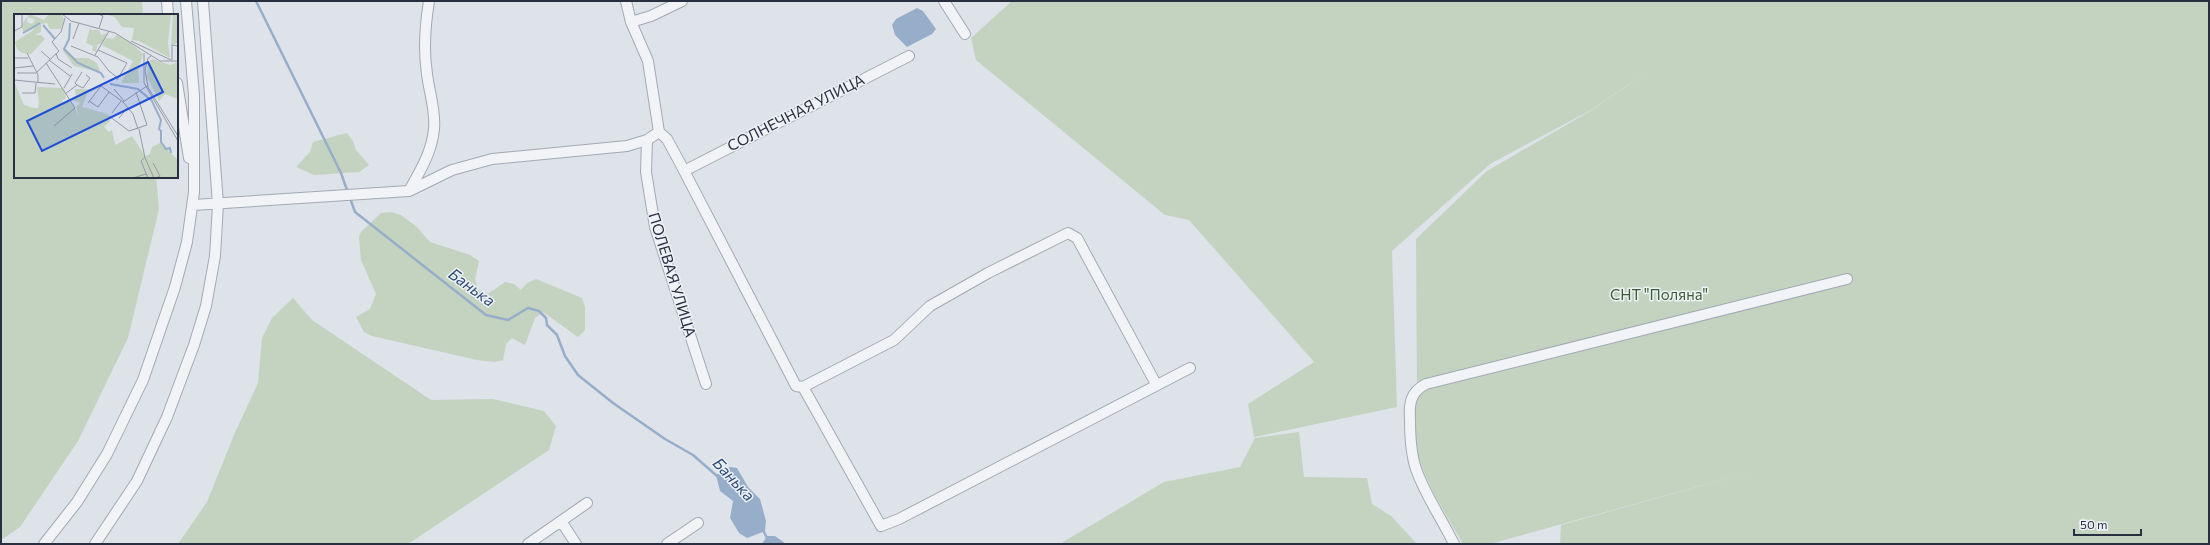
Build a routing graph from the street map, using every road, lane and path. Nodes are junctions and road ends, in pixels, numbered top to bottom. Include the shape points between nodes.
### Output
1 (167, 1) edge
2 (186, 1) edge
3 (203, 1) edge
4 (429, 1) edge
5 (626, 1) edge
6 (682, 1) edge
7 (944, 1) edge
8 (168, 14) edge
9 (631, 22) junction
10 (965, 34) dead end
11 (909, 56) dead end
12 (178, 89) edge
13 (659, 132) junction
14 (647, 140) junction
15 (684, 171) junction
16 (408, 191) junction
17 (194, 192) junction
18 (218, 204) junction
19 (193, 205) junction
20 (1847, 279) dead end
21 (1190, 368) dead end
22 (706, 384) dead end
23 (1156, 384) junction
24 (803, 388) junction
25 (587, 504) dead end
26 (561, 521) junction
27 (698, 523) dead end
28 (44, 544) edge
29 (95, 544) edge
30 (528, 544) edge
31 (576, 544) edge
32 (667, 544) edge
33 (1454, 544) edge

1 - 8 street
2 - 17 street via 194,95
3 - 18 street
4 - 16 street via 424,37 434,129 426,160
5 - 9 street
6 - 9 street via 651,16
7 - 10 street
9 - 13 street via 648,61
11 - 15 street, СОЛНЕЧНАЯ УЛИЦА
12 - 17 street
13 - 14 street
13 - 15 street via 667,139
14 - 16 street via 627,146 492,159 452,170
14 - 22 street, ПОЛЕВАЯ УЛИЦА via 646,172 655,227
15 - 24 street via 796,386
16 - 18 street
17 - 19 street
18 - 19 street
18 - 29 street via 215,256 206,306 194,345 167,417 138,482
19 - 28 street via 187,242 175,287 143,380 107,454 77,502
20 - 33 street via 1418,388 1411,398 1410,410 1410,438 1416,469
21 - 23 street
23 - 24 street via 899,519 881,526
23 - 24 street via 1077,238 1068,233 988,273 930,306 894,340
25 - 26 street
26 - 30 street
26 - 31 street
27 - 32 street

